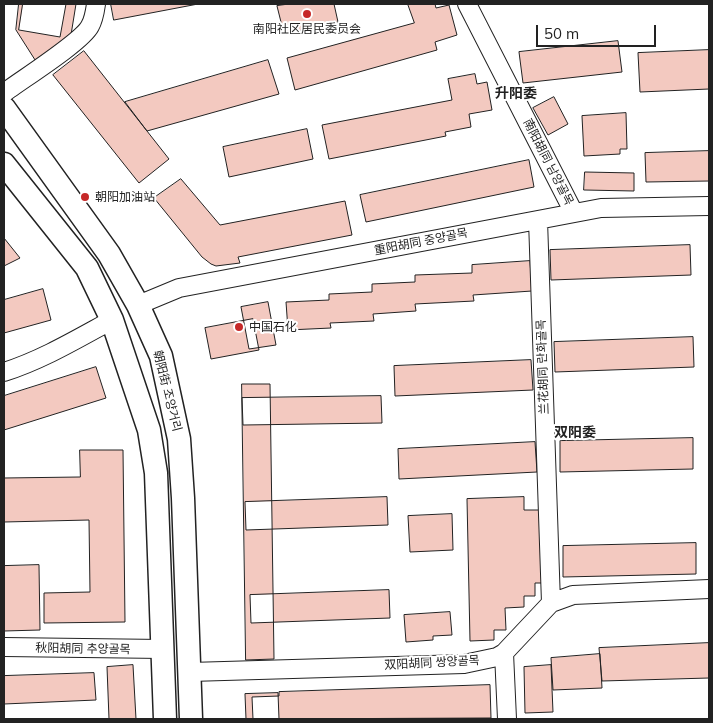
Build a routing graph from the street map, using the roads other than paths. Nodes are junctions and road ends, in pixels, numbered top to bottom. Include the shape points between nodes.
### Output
1 (96, 4) edge
2 (467, 4) edge
3 (4, 93) edge
4 (4, 108) edge
5 (4, 164) edge
6 (709, 206) edge
7 (574, 213) junction
8 (538, 220) junction
9 (138, 305) junction
10 (112, 320) junction
11 (4, 372) edge
12 (709, 589) edge
13 (551, 603) junction
14 (4, 647) edge
15 (162, 650) junction
16 (504, 653) junction
17 (190, 672) junction
18 (165, 719) edge
19 (191, 719) edge
20 (507, 719) edge

1 - 3 street via 90,28
2 - 7 street, 南阳胡同 남양골목
4 - 9 main road, 朝阳街 조양거리 via 110,254
5 - 10 main road via 88,268
6 - 7 street, 重阳胡同 중양골목 via 601,208
7 - 8 street, 重阳胡同 중양골목
8 - 9 street, 重阳胡同 중양골목 via 179,288
8 - 13 street, 兰花胡同 란화골목
9 - 17 main road, 朝阳街 조양거리 via 160,356 179,439
10 - 11 street via 58,350
10 - 15 main road via 149,430 156,473
12 - 13 street, 双阳胡同 쌍양골목 via 573,595
13 - 16 street, 双阳胡同 쌍양골목
14 - 15 street, 秋阳胡同 추양골목
15 - 18 main road
16 - 17 street, 双阳胡同 쌍양골목 via 464,664
16 - 20 street
17 - 19 main road, 朝阳街 조양거리

